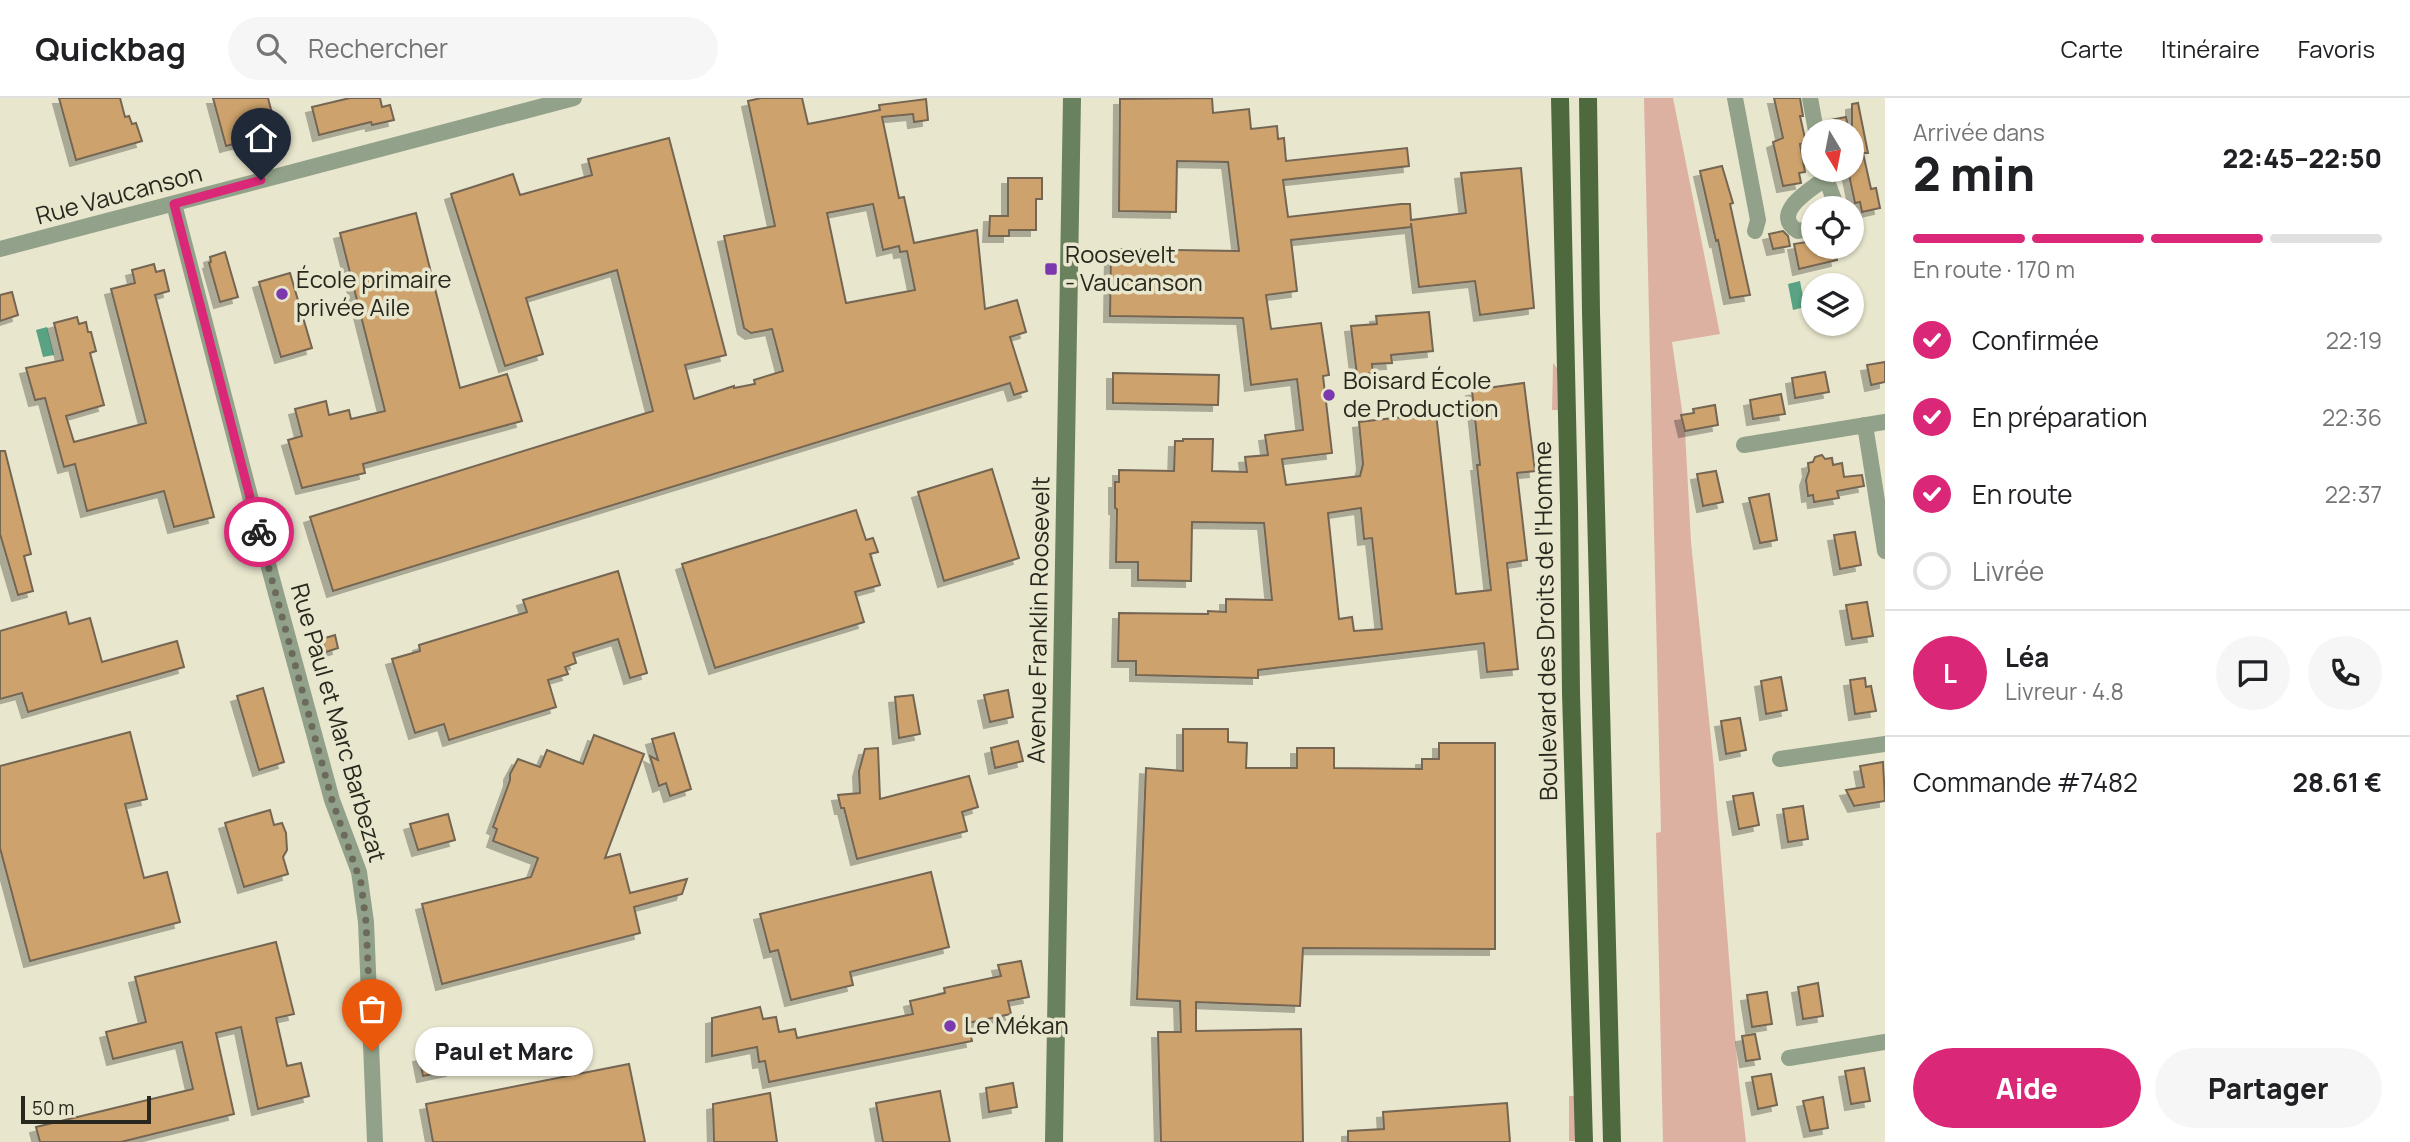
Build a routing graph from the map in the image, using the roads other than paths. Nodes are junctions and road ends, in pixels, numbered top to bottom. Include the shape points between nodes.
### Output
1 (574, 98) edge
2 (1072, 98) edge
3 (1560, 98) edge
4 (1588, 98) edge
5 (1735, 98) edge
6 (1810, 98) edge
7 (1814, 119) edge
8 (1815, 182) edge
9 (174, 204) junction
10 (1801, 230) edge
11 (1755, 231) dead end
12 (0, 249) edge
13 (1885, 422) edge
14 (1865, 425) junction
15 (1744, 445) dead end
16 (1885, 551) edge
17 (1885, 744) edge
18 (1780, 759) dead end
19 (1885, 1042) edge
20 (1789, 1058) dead end
21 (375, 1142) edge
22 (1054, 1142) edge
23 (1584, 1142) edge
24 (1612, 1142) edge

1 - 9 street, Rue Vaucanson
2 - 22 street, Avenue Franklin Roosevelt
3 - 23 main road, Boulevard des Droits de l'Homme
4 - 24 main road
5 - 11 street via 1758,220
6 - 7 street
8 - 10 street via 1794,201 1790,211 1791,227
9 - 12 street, Rue Vaucanson
9 - 21 street, Rue Paul et Marc Barbezat via 327,780 361,883
13 - 14 street
14 - 15 street
14 - 16 street
17 - 18 street
19 - 20 street

